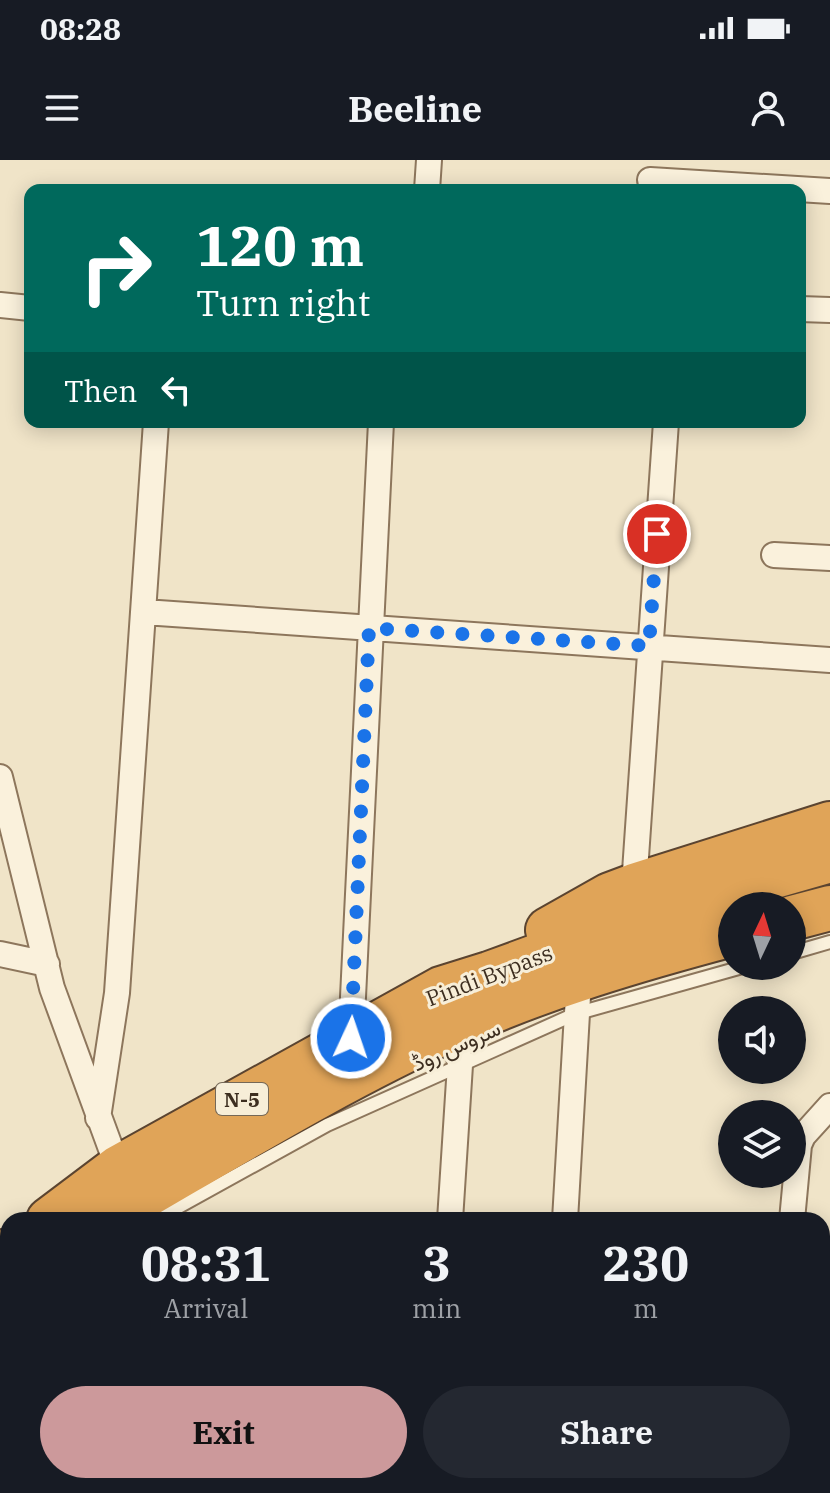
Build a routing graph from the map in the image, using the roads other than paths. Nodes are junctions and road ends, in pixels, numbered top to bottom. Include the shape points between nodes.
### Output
1 (429, 160) edge
2 (650, 180) dead end
3 (427, 184) edge
4 (715, 184) edge
5 (806, 190) edge
6 (830, 191) edge
7 (0, 305) edge
8 (24, 307) edge
9 (806, 309) edge
10 (830, 310) edge
11 (156, 428) edge
12 (381, 428) edge
13 (666, 428) edge
14 (774, 555) dead end
15 (830, 558) edge
16 (144, 612) junction
17 (369, 628) junction
18 (649, 646) junction
19 (830, 660) edge
20 (0, 777) edge
21 (830, 824) edge
22 (830, 860) edge
23 (634, 886) junction
24 (830, 908) edge
25 (806, 914) edge
26 (718, 940) edge
27 (830, 942) edge
28 (806, 949) edge
29 (0, 954) edge
30 (47, 964) junction
31 (718, 971) edge
32 (577, 997) junction
33 (452, 1027) junction
34 (351, 1038) junction
35 (830, 1106) edge
36 (98, 1118) junction
37 (127, 1207) edge
38 (97, 1212) edge
39 (450, 1212) edge
40 (565, 1212) edge
41 (793, 1212) edge

1 - 3 street
2 - 4 street
5 - 6 street
7 - 8 street
9 - 10 street
11 - 16 street
12 - 17 street
13 - 18 street
14 - 15 street
16 - 17 street
16 - 36 street via 117,993
17 - 18 street
17 - 34 street
18 - 19 street
18 - 23 street
20 - 30 street
21 - 23 highway
22 - 33 highway, Pindi Bypass / N-5 via 694,899 489,974
23 - 33 highway via 610,895
24 - 25 highway
26 - 32 highway, Pindi Bypass / N-5
27 - 28 lane
29 - 30 street
30 - 36 street
31 - 32 lane
32 - 33 highway, Pindi Bypass / N-5
32 - 40 street
33 - 34 highway, Pindi Bypass / N-5
33 - 37 highway, Pindi Bypass / N-5 via 318,1095
33 - 39 street
34 - 37 highway, Pindi Bypass / N-5
35 - 41 street via 799,1145
36 - 37 street
37 - 38 highway, Pindi Bypass / N-5

